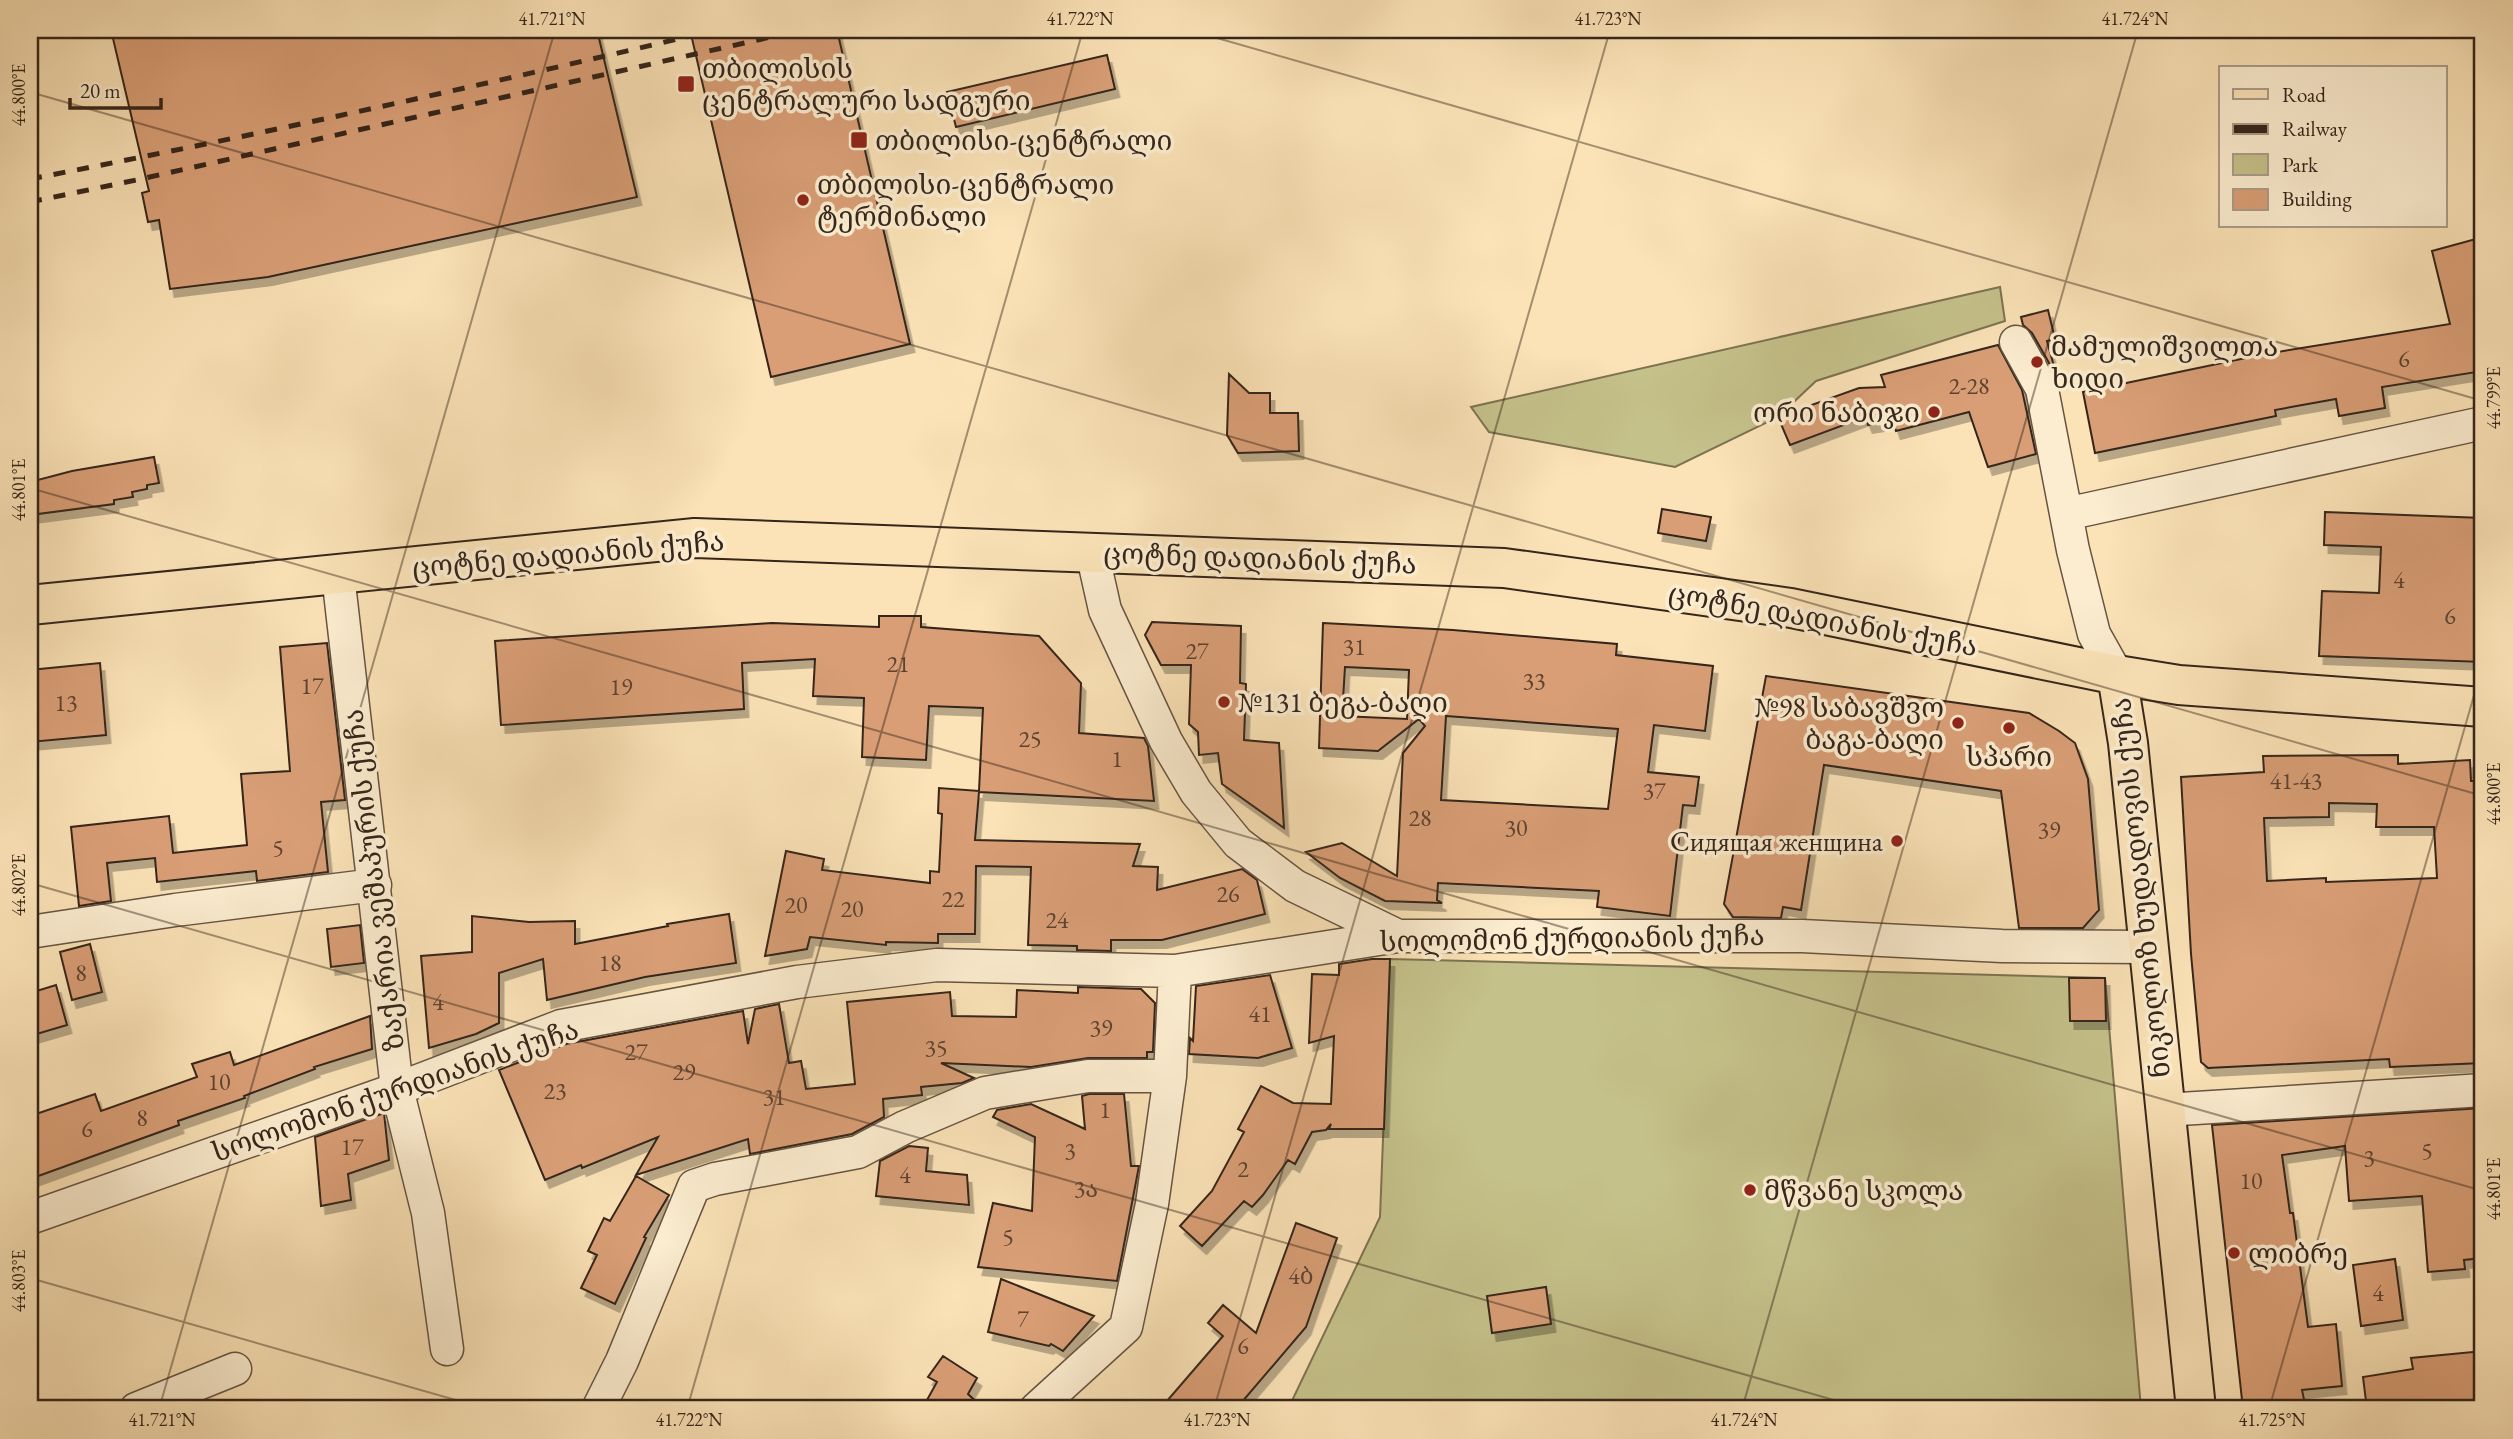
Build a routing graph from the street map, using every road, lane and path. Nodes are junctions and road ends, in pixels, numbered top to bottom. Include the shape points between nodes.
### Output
1 (2016, 342) dead end
2 (2483, 423) edge
3 (2066, 514) junction
4 (1092, 552) junction
5 (338, 575) junction
6 (30, 605) edge
7 (2117, 675) junction
8 (2483, 707) edge
9 (375, 885) junction
10 (30, 932) edge
11 (1398, 936) junction
12 (2148, 947) junction
13 (1175, 971) junction
14 (1170, 1076) junction
15 (397, 1089) junction
16 (2483, 1090) edge
17 (2164, 1110) junction
18 (30, 1218) edge
19 (447, 1349) dead end
20 (235, 1369) dead end
21 (136, 1409) edge
22 (598, 1409) edge
23 (1036, 1409) edge
24 (2196, 1409) edge

1 - 3 street, ნიკოლოზ ხუდადოვის ქუჩა via 2042,389
2 - 3 street
3 - 7 street, ნიკოლოზ ხუდადოვის ქუჩა via 2094,634
4 - 5 main road, ცოტნე დადიანის ქუჩა via 695,538
4 - 7 main road, ცოტნე დადიანის ქუჩა via 1504,568 1791,608
4 - 11 street via 1105,610 1166,741 1196,793 1238,843 1295,886
5 - 6 main road, ცოტნე დადიანის ქუჩა
5 - 9 street, ზაქარია ვეშაპურის ქუჩა
7 - 8 main road, ცოტნე დადიანის ქუჩა via 2179,685
7 - 12 main road, ნიკოლოზ ხუდადოვის ქუჩა
9 - 10 street
9 - 15 street, ზაქარია ვეშაპურის ქუჩა
11 - 12 street, სოლომონ ქურდიანის ქუჩა via 1802,936 2002,946
11 - 13 street, სოლომონ ქურდიანის ქუჩა
12 - 17 main road, ნიკოლოზ ხუდადოვის ქუჩა
13 - 14 street
13 - 15 street, სოლომონ ქურდიანის ქუჩა via 937,965 797,982 561,1026
14 - 22 street via 1088,1076 985,1093 858,1152 694,1186
14 - 23 street via 1152,1204 1126,1327
15 - 18 street, სოლომონ ქურდიანის ქუჩა
15 - 19 street, ზაქარია ვეშაპურის ქუჩა via 428,1213
16 - 17 street
17 - 24 main road, ნიკოლოზ ხუდადოვის ქუჩა
20 - 21 street

